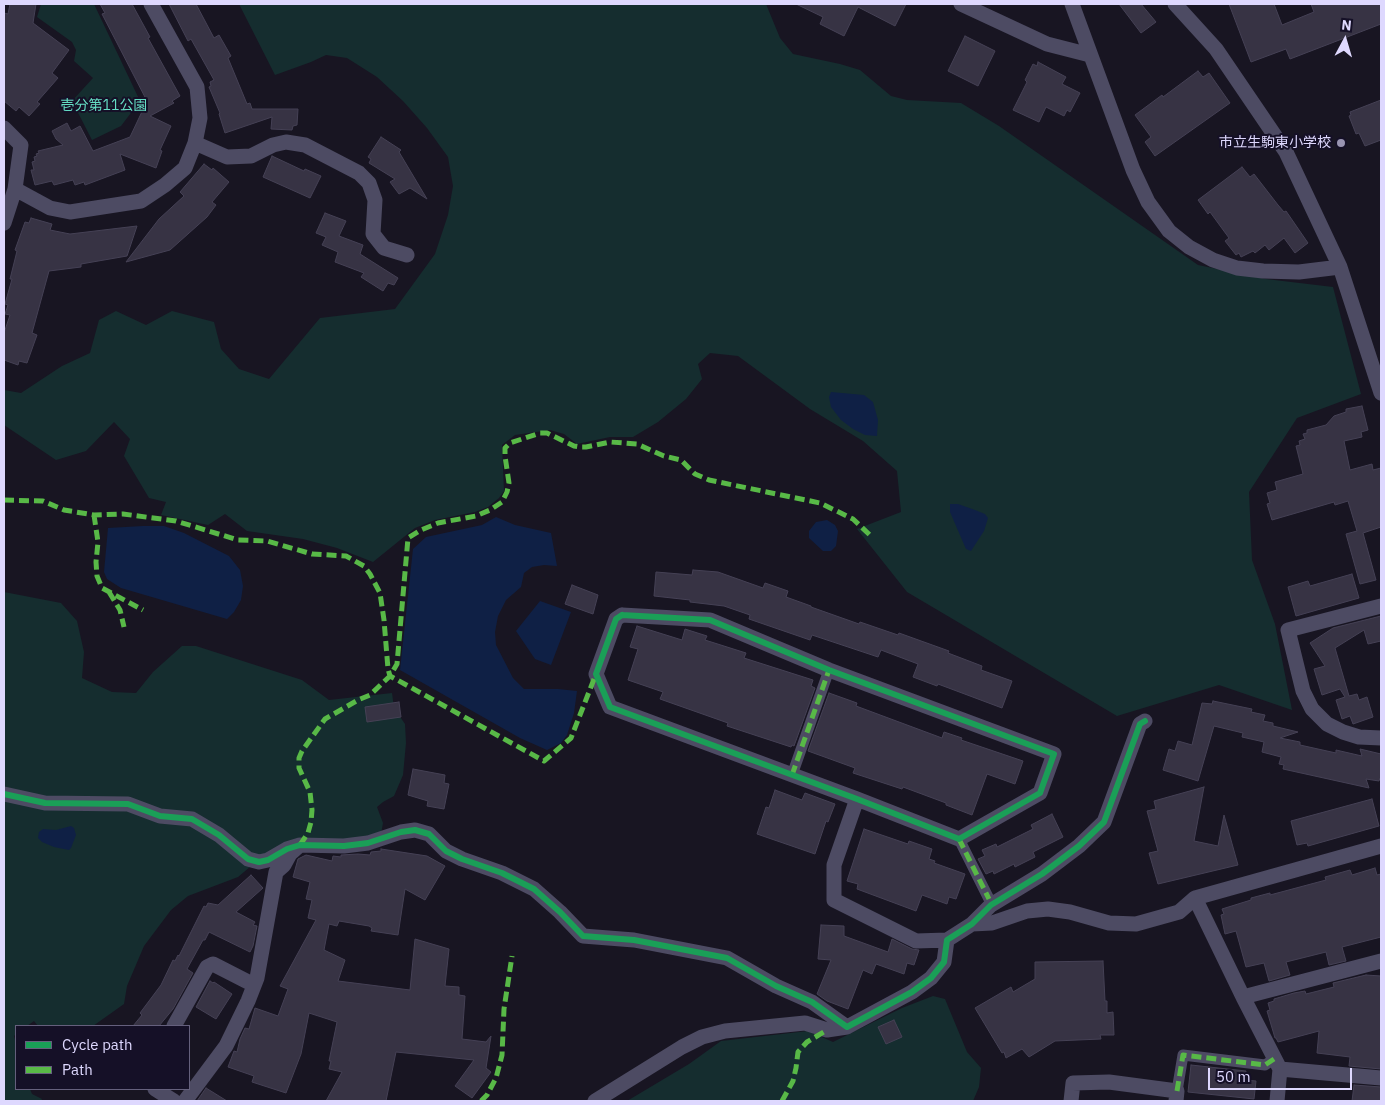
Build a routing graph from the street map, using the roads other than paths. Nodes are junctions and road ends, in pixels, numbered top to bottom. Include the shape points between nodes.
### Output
1 (151, 4) edge
2 (961, 4) edge
3 (1072, 4) edge
4 (1175, 4) edge
5 (1090, 55) junction
6 (4, 128) edge
7 (195, 144) junction
8 (15, 188) junction
9 (4, 223) edge
10 (408, 254) dead end
11 (1340, 267) junction
12 (1381, 393) edge
13 (1381, 606) edge
14 (829, 670) junction
15 (1145, 721) dead end
16 (1381, 738) edge
17 (792, 775) junction
18 (4, 794) edge
19 (857, 799) junction
20 (959, 839) junction
21 (300, 845) junction
22 (1381, 846) edge
23 (1195, 898) junction
24 (988, 899) dead end
25 (972, 924) junction
26 (947, 940) junction
27 (1381, 961) edge
28 (254, 985) junction
29 (1243, 998) junction
30 (175, 1025) edge
31 (847, 1027) junction
32 (1277, 1064) junction
33 (1381, 1078) edge
34 (157, 1090) edge
35 (1176, 1096) edge
36 (174, 1101) edge
37 (184, 1101) edge
38 (595, 1101) edge
39 (1071, 1101) edge
40 (1277, 1101) edge

1 - 7 street via 197,87 200,118
2 - 5 street via 1047,44
3 - 5 street
4 - 11 street via 1216,49 1286,152
5 - 11 street via 1133,170 1148,202 1169,231 1189,247 1237,268 1299,272
6 - 8 street via 21,145
7 - 8 street via 185,168 141,201 70,212 50,208
7 - 10 street via 227,157 251,156 273,144 286,142 306,145 359,173 369,183 376,200 373,234 384,248
8 - 9 street
11 - 12 street
13 - 16 street via 1288,630 1303,691 1312,709 1327,724 1343,732
14 - 17 street
14 - 17 street via 710,620 622,615 616,619 596,674 610,707
14 - 20 street via 1054,754 1040,793
15 - 25 street via 1140,724 1104,822 1079,846 1042,874 991,905
17 - 19 street
18 - 21 street via 46,803 128,804 160,816 192,819 219,835 248,859 259,862
19 - 20 street
19 - 26 street via 834,865 834,900 916,941
20 - 24 street
21 - 28 street via 276,872
21 - 31 street via 368,843 415,830 429,834 446,851 502,873 534,890 583,936 634,940 727,958 812,1002
22 - 23 street
23 - 25 street via 1179,912 1136,924 1109,923 1048,909 1027,911 992,923
23 - 29 street
25 - 26 street
26 - 31 street via 944,962 931,978 912,992
27 - 29 street
28 - 30 street via 213,964 207,967
28 - 37 street via 226,1046
29 - 32 street
31 - 38 street via 826,1030 805,1022 735,1030 702,1038
32 - 33 street
32 - 35 street via 1183,1054
32 - 40 street
34 - 36 street
35 - 39 street via 1109,1082 1073,1083

